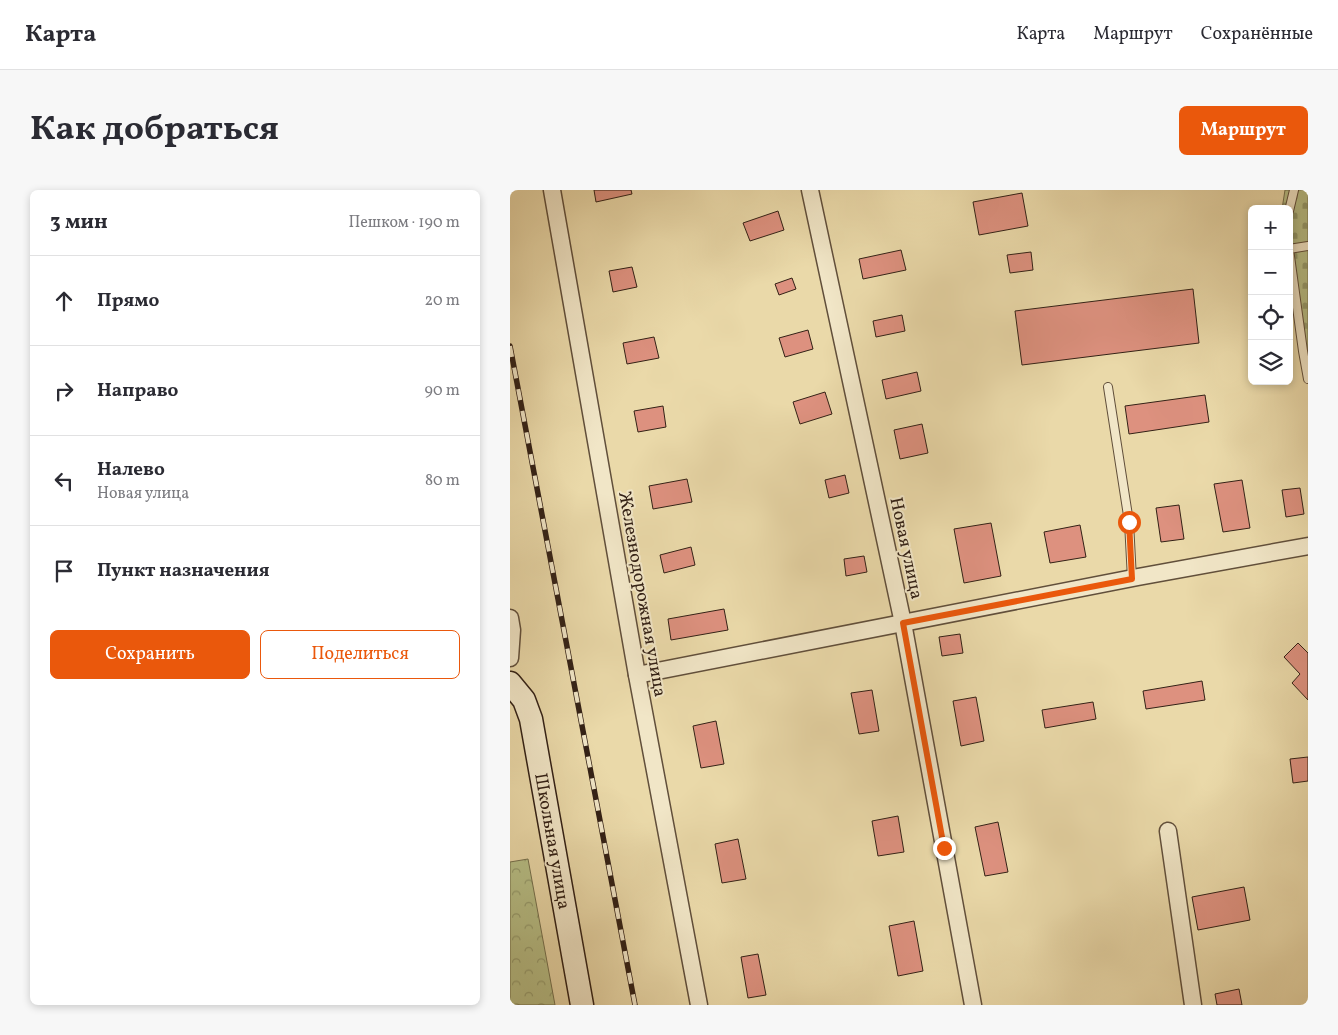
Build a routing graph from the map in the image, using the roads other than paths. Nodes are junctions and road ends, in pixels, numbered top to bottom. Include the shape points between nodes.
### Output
1 (552, 190) edge
2 (810, 190) edge
3 (1294, 190) edge
4 (1290, 205) edge
5 (1308, 246) edge
6 (1293, 248) edge
7 (1289, 250) edge
8 (1308, 379) edge
9 (1108, 387) dead end
10 (1308, 546) edge
11 (1132, 579) junction
12 (510, 618) edge
13 (903, 623) junction
14 (510, 658) edge
15 (637, 675) junction
16 (510, 683) edge
17 (1168, 831) dead end
18 (582, 1005) edge
19 (699, 1005) edge
20 (973, 1005) edge
21 (1193, 1005) edge

1 - 15 street, Железнодорожная улица
2 - 13 street, Новая улица
3 - 4 lane
5 - 6 lane
7 - 8 lane
9 - 11 lane via 1129,522
10 - 11 street
11 - 13 street
12 - 14 street
13 - 15 street
13 - 20 street, Новая улица
15 - 19 street, Железнодорожная улица
16 - 18 main road, Школьная улица via 524,700 531,719
17 - 21 street

